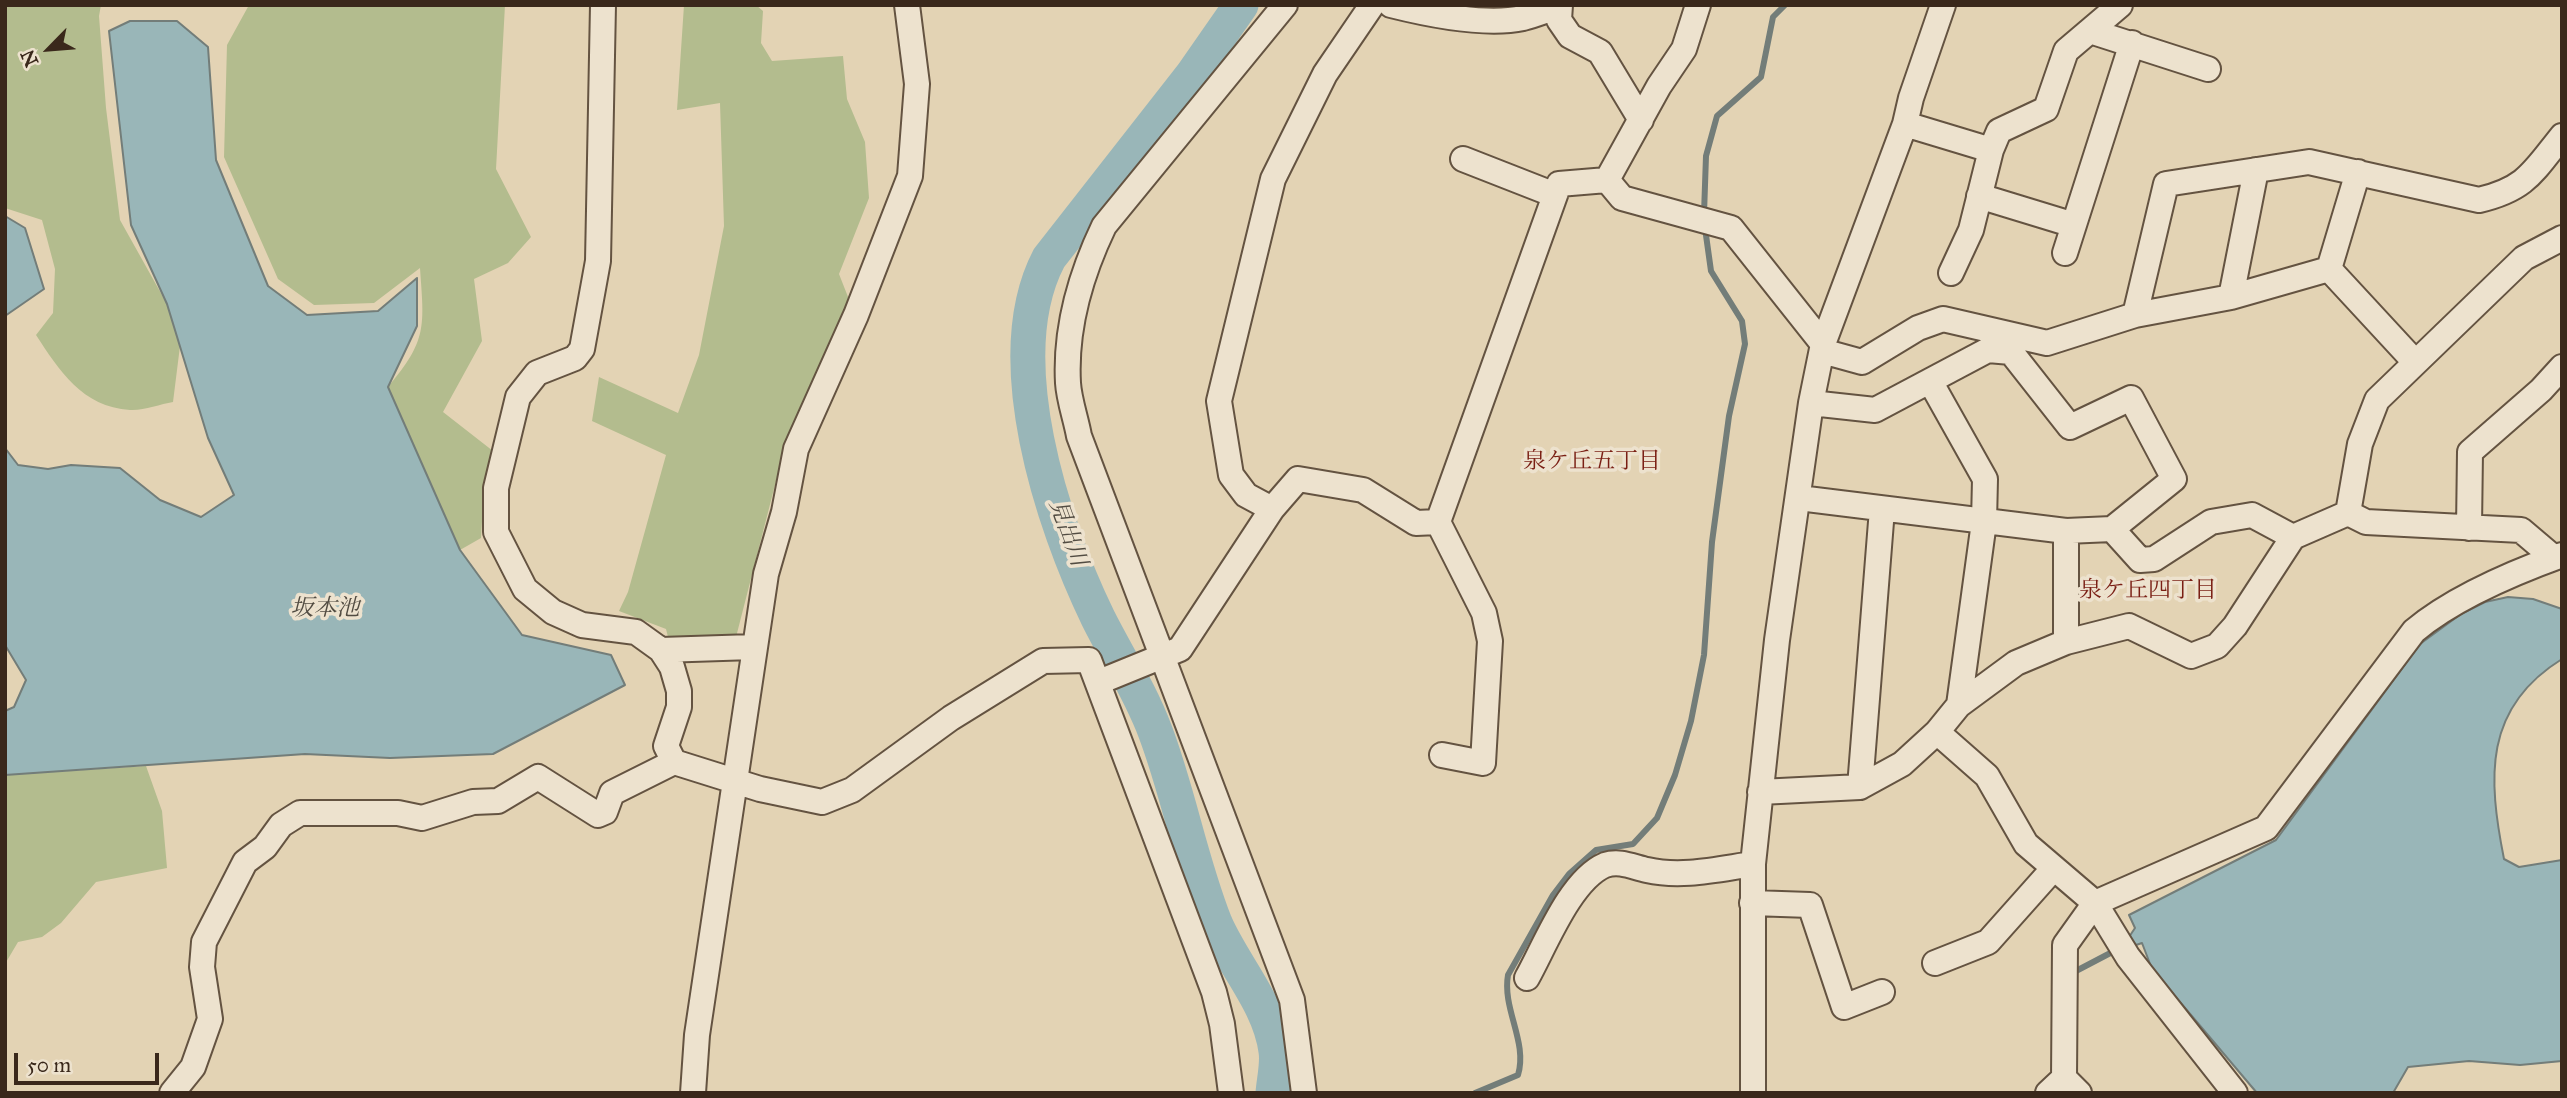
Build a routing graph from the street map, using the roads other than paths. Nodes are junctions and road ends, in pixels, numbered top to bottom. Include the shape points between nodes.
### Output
1 (603, 5) edge
2 (907, 5) edge
3 (1285, 5) edge
4 (1372, 5) edge
5 (1391, 5) edge
6 (1698, 5) edge
7 (1943, 5) edge
8 (2120, 5) edge
9 (1560, 6) edge
10 (2090, 30) junction
11 (2132, 43) junction
12 (2208, 69) dead end
13 (1641, 120) junction
14 (1905, 124) junction
15 (2562, 136) edge
16 (1991, 150) junction
17 (1463, 159) dead end
18 (2256, 170) junction
19 (2358, 172) junction
20 (1607, 180) junction
21 (1555, 195) junction
22 (1979, 196) junction
23 (2074, 225) junction
24 (2562, 238) edge
25 (2064, 253) dead end
26 (2329, 269) junction
27 (1951, 273) dead end
28 (2231, 297) junction
29 (2135, 315) junction
30 (1823, 347) junction
31 (2415, 362) junction
32 (2562, 367) edge
33 (1930, 381) junction
34 (1811, 403) junction
35 (1799, 498) junction
36 (1272, 509) junction
37 (1882, 509) junction
38 (2348, 513) junction
39 (1438, 522) junction
40 (1984, 522) junction
41 (2469, 528) junction
42 (2112, 529) junction
43 (2066, 531) junction
44 (2293, 537) junction
45 (2558, 557) edge
46 (2066, 642) junction
47 (753, 647) junction
48 (661, 650) junction
49 (1163, 657) junction
50 (1099, 682) junction
51 (1959, 705) junction
52 (1937, 732) junction
53 (1442, 755) dead end
54 (674, 762) junction
55 (733, 779) junction
56 (1860, 787) junction
57 (1759, 792) junction
58 (1753, 864) junction
59 (2053, 869) junction
60 (1752, 903) junction
61 (2095, 903) junction
62 (1935, 963) dead end
63 (1527, 978) dead end
64 (1882, 992) dead end
65 (2063, 1088) edge
66 (172, 1093) edge
67 (693, 1093) edge
68 (1231, 1093) edge
69 (1304, 1093) edge
70 (1753, 1093) edge
71 (2235, 1093) edge

1 - 48 street via 598,261 582,349 575,358 537,373 518,397 495,488 496,532 526,589 553,612 582,625 636,632
2 - 47 street via 917,84 910,176 856,315 796,449
3 - 49 street via 1104,226 1086,262 1073,311 1068,385 1079,436
4 - 36 street via 1325,74 1273,179 1219,401 1231,475 1245,495
5 - 9 street via 1488,20 1521,19
6 - 13 street via 1684,50
7 - 14 street
8 - 10 street
9 - 13 street via 1559,20 1570,36 1600,52
10 - 11 street
10 - 16 street via 2066,51 2046,109 1999,131
11 - 12 street
11 - 23 street
13 - 20 street
14 - 16 street
14 - 30 street
15 - 19 street via 2524,183 2506,194 2479,200
16 - 22 street
17 - 21 street
18 - 19 street via 2309,162
18 - 28 street
18 - 29 street via 2166,184
19 - 26 street
20 - 21 street via 1559,184
20 - 30 street via 1622,198 1731,228
21 - 39 street
22 - 23 street
22 - 27 street via 1971,230
23 - 25 street
24 - 31 street via 2524,258
26 - 28 street
26 - 31 street
28 - 29 street
29 - 30 street via 2046,343 1943,318 1862,362
30 - 34 street
31 - 38 street via 2377,400 2360,444
32 - 41 street via 2470,452
33 - 34 street via 1875,410
33 - 40 street via 1985,479
33 - 42 street via 1988,350 2011,352 2070,427 2131,398 2174,479
34 - 35 street
35 - 37 street
35 - 57 street
36 - 39 street via 1298,479 1363,490 1416,523
36 - 49 street via 1180,649
37 - 40 street
37 - 56 street
38 - 41 street via 2366,523
38 - 44 street
39 - 53 street via 1484,613 1490,640 1483,763
40 - 43 street
40 - 51 street
41 - 45 street via 2521,530
42 - 43 street
42 - 44 street via 2140,560 2154,559 2211,522 2252,515
43 - 46 street
44 - 46 street via 2217,646 2191,656 2129,626
45 - 61 street via 2463,600 2414,631 2266,828
46 - 51 street via 2016,663
47 - 48 street
47 - 55 street
48 - 54 street via 679,691 679,707 666,746
49 - 50 street
49 - 69 street via 1292,1000
50 - 55 street via 1089,660 1043,662 951,718 852,790 822,802
50 - 68 street via 1214,992
51 - 52 street
52 - 56 street via 1902,764
52 - 59 street via 1987,776 2026,844
54 - 55 street
54 - 66 street via 612,793 605,812 598,815 538,777 498,801 473,802 422,818 398,813 300,813 281,825 265,847 245,863 204,942 202,967 210,1020 194,1067
55 - 67 street
56 - 57 street
57 - 58 street
58 - 60 street
58 - 63 street via 1677,874 1623,863 1606,865 1588,876 1572,897
59 - 61 street
59 - 62 street via 1988,942
60 - 64 street via 1810,905 1844,1007
60 - 70 street
61 - 65 street via 2065,945
61 - 71 street via 2128,957

